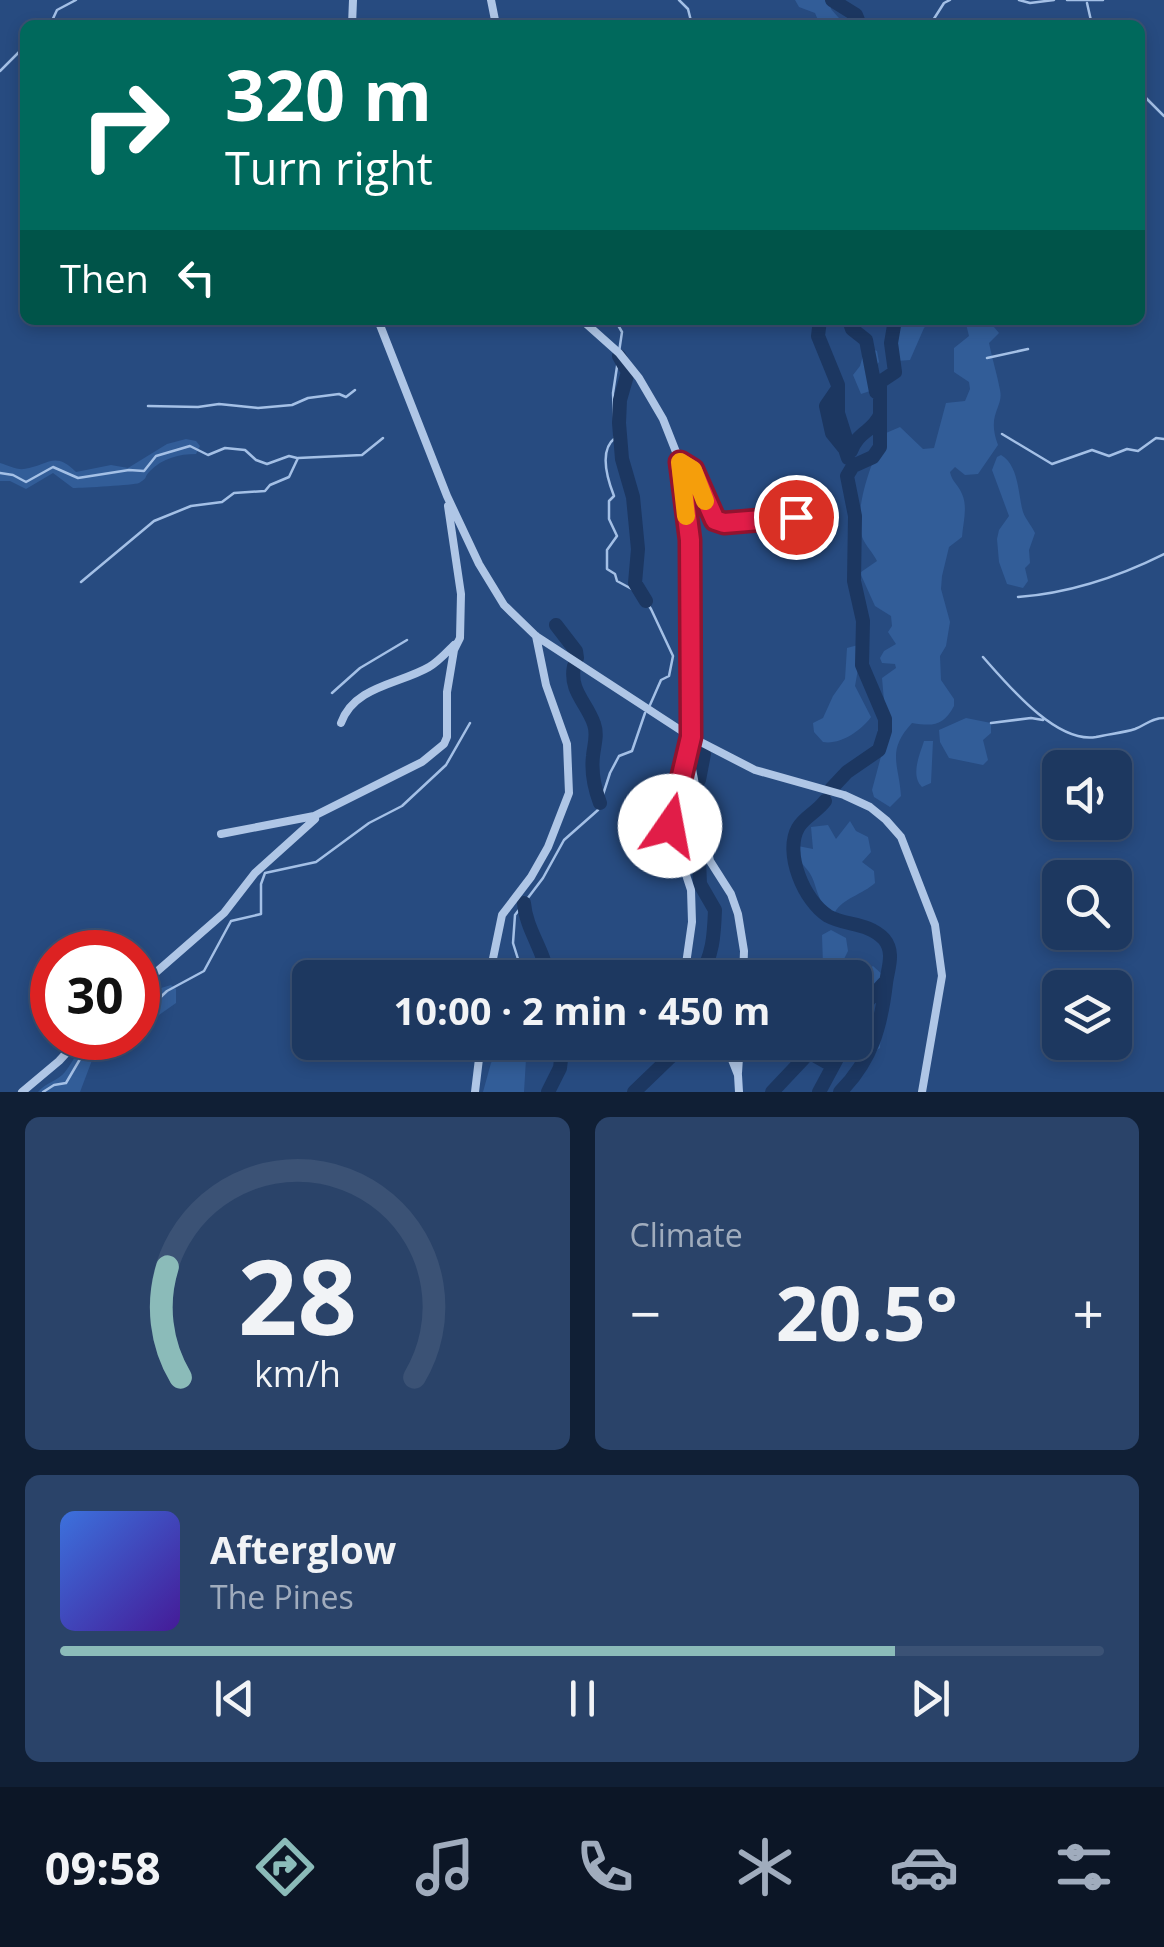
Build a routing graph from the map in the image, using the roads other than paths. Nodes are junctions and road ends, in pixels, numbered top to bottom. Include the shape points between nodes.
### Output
1 (380, 325) edge
2 (588, 325) edge
3 (680, 462) junction
4 (447, 496) junction
5 (834, 525) dead end
6 (536, 636) junction
7 (460, 638) junction
8 (341, 722) dead end
9 (691, 737) junction
10 (688, 749) junction
11 (322, 812) junction
12 (220, 834) dead end
13 (493, 960) edge
14 (687, 960) edge
15 (744, 960) edge
16 (160, 969) edge
17 (60, 1060) edge
18 (479, 1060) edge
19 (732, 1060) edge
20 (739, 1060) edge
21 (738, 1074) junction
22 (22, 1092) edge
23 (475, 1092) edge
24 (739, 1092) edge
25 (922, 1092) edge

1 - 4 street
2 - 3 street via 639,378
3 - 5 street via 693,470 715,520 796,517
3 - 9 street via 690,540
4 - 6 street via 504,605
4 - 7 street via 461,594
6 - 9 street
6 - 13 street via 567,744 568,793 532,877 502,915
7 - 8 street via 431,667 363,696
7 - 11 street via 446,692 444,744 422,762
9 - 10 street
9 - 25 street via 755,770 870,807 901,837 942,958
10 - 14 street via 670,826 692,890
10 - 15 street via 710,861 738,914
11 - 12 street
11 - 16 street
17 - 22 street
18 - 23 street
19 - 21 street
20 - 21 street
21 - 24 street

